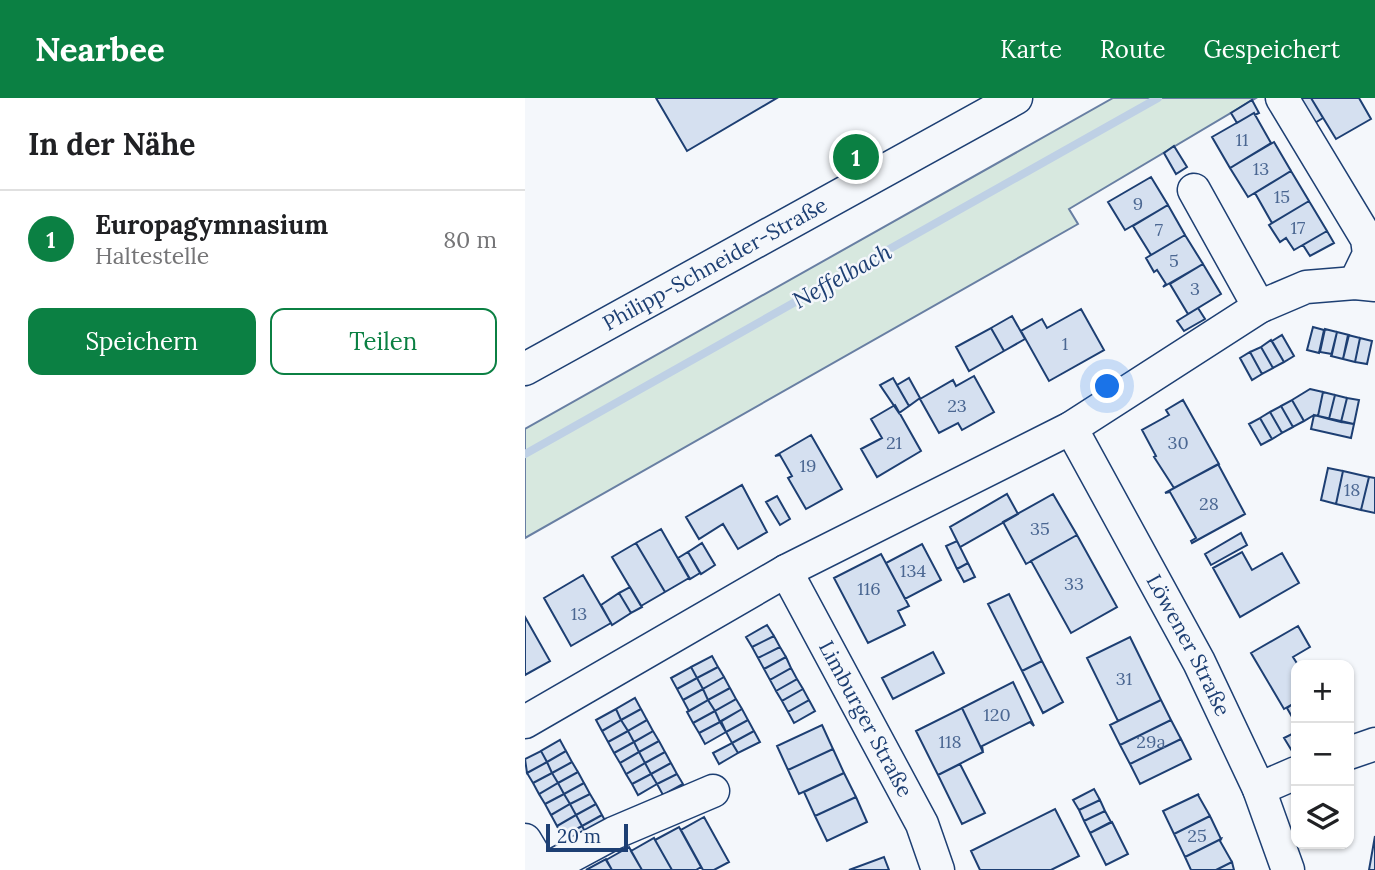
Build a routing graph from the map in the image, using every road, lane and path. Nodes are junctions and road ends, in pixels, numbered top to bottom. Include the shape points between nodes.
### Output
1 (1016, 98) edge
2 (1282, 98) edge
3 (1194, 190) dead end
4 (1365, 284) edge
5 (1259, 307) junction
6 (525, 369) edge
7 (1071, 428) junction
8 (786, 571) junction
9 (525, 722) edge
10 (1375, 744) edge
11 (1354, 751) edge
12 (1291, 775) edge
13 (1259, 789) junction
14 (713, 791) dead end
15 (525, 839) edge
16 (544, 870) edge
17 (939, 870) edge
18 (1288, 870) edge

1 - 6 street, Philipp-Schneider-Straße
2 - 4 street via 1367,239
3 - 5 street
4 - 5 street via 1306,287
5 - 7 street
7 - 8 street
7 - 13 street, Löwener Straße via 1199,662
8 - 9 street
8 - 17 street, Limburger Straße via 922,824
10 - 11 street
12 - 13 street
13 - 18 street, Löwener Straße
14 - 16 street via 614,833
15 - 16 street

